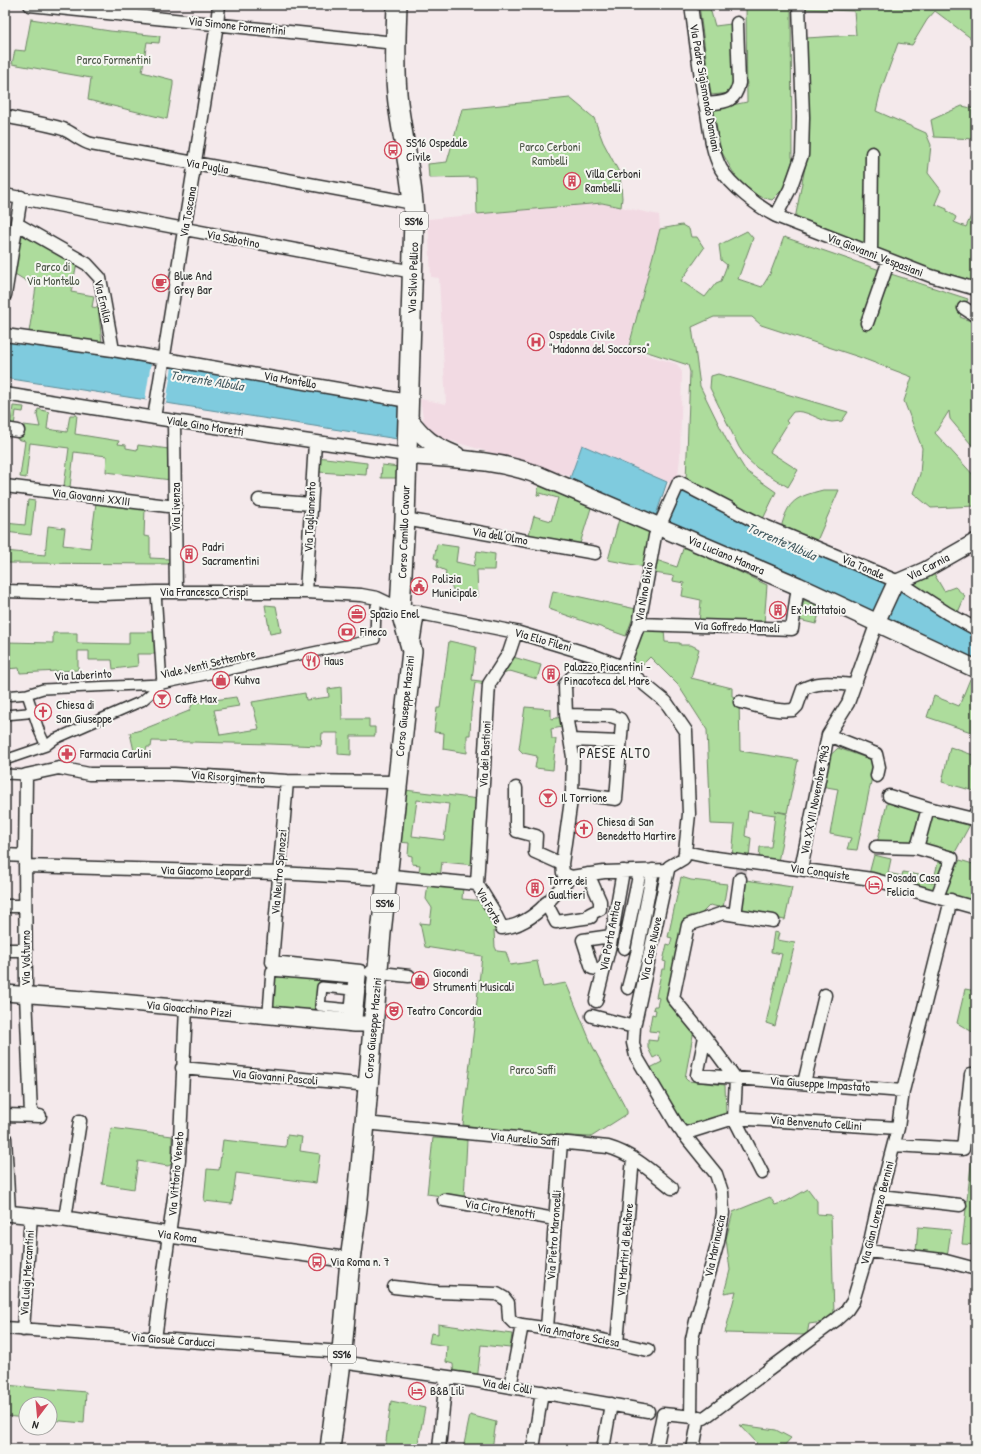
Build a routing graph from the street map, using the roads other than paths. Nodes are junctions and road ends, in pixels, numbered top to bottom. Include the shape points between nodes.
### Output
1 (30, 5) edge
2 (219, 5) edge
3 (397, 5) edge
4 (690, 5) edge
5 (799, 5) edge
6 (217, 24) junction
7 (737, 24) dead end
8 (396, 43) junction
9 (705, 104) junction
10 (5, 116) edge
11 (872, 153) dead end
12 (196, 164) junction
13 (5, 195) edge
14 (21, 197) junction
15 (413, 203) junction
16 (776, 216) junction
17 (17, 224) junction
18 (185, 230) junction
19 (871, 253) junction
20 (889, 260) junction
21 (413, 272) junction
22 (976, 289) edge
23 (5, 296) edge
24 (964, 308) dead end
25 (976, 316) edge
26 (867, 322) dead end
27 (5, 335) edge
28 (113, 350) junction
29 (163, 361) junction
30 (5, 394) edge
31 (408, 410) junction
32 (154, 418) junction
33 (174, 421) junction
34 (5, 429) edge
35 (18, 431) dead end
36 (315, 442) junction
37 (406, 455) junction
38 (469, 460) junction
39 (5, 486) edge
40 (678, 486) joint
41 (259, 500) dead end
42 (311, 504) junction
43 (176, 507) junction
44 (405, 519) junction
45 (661, 521) junction
46 (976, 542) edge
47 (595, 553) dead end
48 (897, 583) junction
49 (798, 586) junction
50 (5, 591) edge
51 (156, 592) junction
52 (176, 592) junction
53 (306, 592) junction
54 (376, 606) dead end
55 (409, 610) junction
56 (879, 618) junction
57 (639, 624) junction
58 (976, 629) edge
59 (516, 632) junction
60 (623, 667) junction
61 (976, 669) edge
62 (162, 684) junction
63 (854, 685) junction
64 (27, 694) junction
65 (5, 696) edge
66 (740, 702) dead end
67 (33, 710) junction
68 (5, 715) edge
69 (566, 715) junction
70 (828, 736) junction
71 (570, 740) junction
72 (620, 742) junction
73 (46, 746) junction
74 (5, 760) edge
75 (5, 774) edge
76 (26, 775) junction
77 (877, 776) dead end
78 (287, 781) junction
79 (397, 782) junction
80 (516, 788) dead end
81 (572, 793) junction
82 (889, 796) dead end
83 (928, 808) junction
84 (976, 812) edge
85 (876, 847) dead end
86 (917, 848) junction
87 (685, 852) junction
88 (5, 855) edge
89 (25, 861) junction
90 (562, 864) junction
91 (801, 869) junction
92 (653, 870) junction
93 (668, 870) junction
94 (623, 871) junction
95 (640, 871) junction
96 (279, 872) junction
97 (588, 874) junction
98 (388, 877) junction
99 (570, 877) junction
100 (736, 878) tunnel mouth
101 (477, 884) junction
102 (937, 897) junction
103 (950, 900) junction
104 (600, 901) junction
105 (546, 903) junction
106 (617, 903) junction
107 (5, 906) edge
108 (25, 906) junction
109 (976, 908) edge
110 (731, 914) junction
111 (773, 921) dead end
112 (611, 941) junction
113 (624, 948) junction
114 (5, 950) edge
115 (26, 950) junction
116 (637, 953) junction
117 (650, 956) junction
118 (604, 970) junction
119 (369, 972) junction
120 (409, 976) dead end
121 (628, 988) dead end
122 (352, 990) junction
123 (5, 993) edge
124 (26, 994) junction
125 (825, 995) dead end
126 (596, 1001) dead end
127 (186, 1008) junction
128 (350, 1009) junction
129 (592, 1016) dead end
130 (364, 1024) junction
131 (634, 1028) junction
132 (705, 1037) junction
133 (182, 1068) junction
134 (971, 1074) dead end
135 (736, 1079) junction
136 (804, 1083) junction
137 (369, 1085) junction
138 (903, 1091) junction
139 (5, 1115) edge
140 (734, 1118) junction
141 (80, 1121) dead end
142 (365, 1123) junction
143 (898, 1128) junction
144 (682, 1134) junction
145 (5, 1138) edge
146 (561, 1142) junction
147 (894, 1145) junction
148 (633, 1158) junction
149 (762, 1173) dead end
150 (672, 1188) dead end
151 (880, 1196) junction
152 (444, 1200) dead end
153 (960, 1204) dead end
154 (7, 1213) edge
155 (31, 1215) junction
156 (555, 1218) junction
157 (66, 1219) junction
158 (170, 1235) junction
159 (868, 1251) junction
160 (350, 1260) junction
161 (976, 1268) edge
162 (394, 1287) dead end
163 (522, 1325) junction
164 (5, 1328) edge
165 (547, 1328) junction
166 (23, 1330) junction
167 (155, 1339) junction
168 (617, 1343) junction
169 (648, 1350) dead end
170 (341, 1357) junction
171 (446, 1377) junction
172 (510, 1387) junction
173 (542, 1392) junction
174 (611, 1404) junction
175 (648, 1411) dead end
176 (695, 1417) junction
177 (330, 1449) edge
178 (439, 1449) edge
179 (533, 1449) edge
180 (603, 1449) edge
181 (656, 1449) edge
182 (693, 1449) edge

1 - 6 street, Via Simone Formentini
2 - 6 street, Via Toscana
3 - 8 main road, Via Silvio Pellico / SS16
4 - 9 street, Via Padre Sigismondo Damiani
5 - 16 street via 802,155 790,189
6 - 8 street, Via Simone Formentini
6 - 12 street, Via Toscana
7 - 9 street via 737,92 728,101
8 - 15 main road, Via Silvio Pellico / SS16 via 398,102
9 - 16 street, Via Padre Sigismondo Damiani via 714,152 723,171 738,188
10 - 12 street, Via Puglia via 58,128 91,144
11 - 19 street
12 - 15 street, Via Puglia
12 - 18 street, Via Toscana
13 - 14 street, Via Sabotino
14 - 17 street
14 - 18 street, Via Sabotino
15 - 21 main road, Via Silvio Pellico / SS16
16 - 19 street, Via Giovanni Vespasiani
17 - 23 street
17 - 28 street, Via Emilia via 87,264 100,278
18 - 21 street, Via Sabotino
18 - 29 street, Via Toscana
19 - 20 street, Via Giovanni Vespasiani
20 - 22 street, Via Giovanni Vespasiani
20 - 26 street
21 - 31 main road, Via Silvio Pellico / SS16
24 - 25 street
27 - 28 street, Via Montello
28 - 29 street, Via Montello
29 - 31 street, Via Montello
29 - 32 street, Via Toscana
30 - 32 street, Viale Gino Moretti
31 - 37 main road, Via Silvio Pellico / SS16
31 - 38 main road, Via Luciano Manara via 420,434 430,443
32 - 33 street, Viale Gino Moretti
33 - 36 street, Viale Gino Moretti
33 - 43 street, Via Livenza
34 - 35 street
36 - 37 street, Viale Gino Moretti
36 - 42 street, Via Tagliamento
37 - 38 main road, Via Luciano Manara
37 - 44 main road, Corso Camillo Cavour / SS16
38 - 45 main road, Via Luciano Manara via 510,466
39 - 43 street, Via Giovanni XXIII
40 - 45 street, Via Nino Bixio
40 - 48 street, Via Tonale
41 - 42 street
42 - 53 street, Via Tagliamento
43 - 52 street, Via Livenza
44 - 47 street, Via dell'Olmo
44 - 55 main road, Corso Camillo Cavour / SS16
45 - 49 main road, Via Luciano Manara
45 - 57 street, Via Nino Bixio via 653,544
46 - 48 street, Via Carnia
48 - 56 street, Via Carnia
48 - 58 street, Via Tonale
49 - 56 main road, Via Luciano Manara
49 - 57 street, Via Goffredo Mameli via 792,629
50 - 51 street, Via Francesco Crispi via 103,594
51 - 52 street, Via Francesco Crispi
51 - 62 street
52 - 53 street, Via Francesco Crispi
53 - 55 street, Via Francesco Crispi via 361,595
54 - 62 street, Viale Venti Settembre via 375,639
55 - 59 street, Via Elio Fileni
55 - 79 main road, Corso Giuseppe Mazzini / SS16 via 412,651
56 - 61 main road, Via Luciano Manara
56 - 63 street, Via XXVII Novembre 1943
57 - 60 street, Via Nino Bixio
59 - 60 street, Via Elio Fileni
59 - 101 street, Via dei Bastioni via 509,653 489,684
60 - 69 street, Via Nino Bixio via 626,679 572,677 565,684
60 - 87 street, Via Elio Fileni via 666,702 686,732 689,814
62 - 64 street, Via Laberinto via 43,689
62 - 73 street, Viale Venti Settembre via 142,701 55,739
63 - 66 street via 811,684 803,689 793,710 784,711
63 - 70 street, Via XXVII Novembre 1943 via 848,703
64 - 65 street, Via Laberinto
64 - 67 street
67 - 68 street
67 - 73 street
69 - 71 street
69 - 72 street via 611,716 620,719
70 - 77 street via 876,754 879,767
70 - 91 street, Via XXVII Novembre 1943
71 - 72 street
71 - 81 street via 573,757
72 - 81 street via 616,799
73 - 74 street, Viale Venti Settembre
75 - 76 street
76 - 78 street, Via Risorgimento via 59,768 89,774 174,774
76 - 89 street, Via Volturno
78 - 79 street, Via Risorgimento
78 - 96 street, Via Neutro Spinozzi
79 - 98 main road, Corso Giuseppe Mazzini / SS16
80 - 90 street via 517,831 536,836 536,852
81 - 90 street
82 - 83 street
83 - 84 street via 973,819
83 - 86 street
85 - 86 street
86 - 102 street via 952,858
87 - 91 street, Via Conquiste
87 - 93 street via 684,858
88 - 89 street, Via Giacomo Leopardi
89 - 96 street, Via Giacomo Leopardi
89 - 108 street, Via Volturno
90 - 99 street via 563,873
91 - 102 street, Via Conquiste via 872,879
92 - 93 street
92 - 95 street
92 - 116 street
93 - 117 street, Via Case Nuove
94 - 95 street
94 - 97 street
94 - 106 street, Via Porta Antica
95 - 113 street
96 - 98 street, Via Giacomo Leopardi
96 - 119 street, Via Neutro Spinozzi via 272,962
97 - 99 street
97 - 104 street
98 - 101 street, Via Forte
98 - 119 main road, Corso Giuseppe Mazzini / SS16
99 - 105 street, Via Forte
100 - 110 street
101 - 105 street, Via Forte via 502,928 520,923 543,909
102 - 103 street, Via Conquiste
103 - 109 street, Via Conquiste
103 - 138 street, Via Gian Lorenzo Bernini
104 - 105 street via 600,909 590,914 591,916 556,922
104 - 106 street
106 - 112 street, Via Porta Antica
107 - 108 street
108 - 115 street, Via Volturno
110 - 111 street
110 - 132 street via 723,913 688,925 673,998
112 - 113 street
112 - 118 street, Via Porta Antica
112 - 118 street via 583,940 592,968
113 - 116 street
114 - 115 street
115 - 124 street, Via Volturno
116 - 117 street
116 - 121 street
117 - 131 street, Via Case Nuove
118 - 126 street, Via Porta Antica
119 - 120 street
119 - 130 main road, Corso Giuseppe Mazzini / SS16
122 - 128 street
122 - 128 street via 322,987 320,1006
122 - 128 street via 353,978 271,970 268,1011 350,1018
123 - 124 street, Via Gioacchino Pizzi
124 - 127 street, Via Gioacchino Pizzi
124 - 139 street, Via Volturno via 36,1115
125 - 136 street
127 - 130 street, Via Gioacchino Pizzi
127 - 133 street, Via Vittorio Veneto
129 - 131 street
130 - 137 main road, Corso Giuseppe Mazzini / SS16
131 - 144 street, Via Marinuccia via 633,1044 636,1056
132 - 135 street
132 - 135 street, Via Giuseppe Impastato via 697,1075
133 - 137 street, Via Giovanni Pascoli
133 - 158 street, Via Vittorio Veneto via 179,1160
134 - 147 street via 963,1149
135 - 136 street, Via Giuseppe Impastato
135 - 140 street
136 - 138 street, Via Giuseppe Impastato
137 - 142 main road, Corso Giuseppe Mazzini / SS16
138 - 143 street, Via Gian Lorenzo Bernini
140 - 143 street, Via Benvenuto Cellini
140 - 144 street, Via Benvenuto Cellini
140 - 149 street
141 - 157 street
142 - 146 street, Via Aurelio Saffi
142 - 160 main road, Corso Giuseppe Mazzini / SS16
143 - 147 street, Via Gian Lorenzo Bernini
144 - 176 street, Via Marinuccia via 716,1174 723,1202 716,1252 692,1339
145 - 154 street
146 - 148 street, Via Aurelio Saffi via 608,1147
146 - 156 street, Via Pietro Maroncelli
147 - 151 street, Via Gian Lorenzo Bernini
148 - 150 street, Via Aurelio Saffi
148 - 168 street, Via Martiri di Belfiore
151 - 153 street
151 - 159 street, Via Gian Lorenzo Bernini
152 - 156 street, Via Ciro Menotti
154 - 155 street, Via Roma
155 - 157 street, Via Roma
155 - 166 street, Via Luigi Mercantini
156 - 165 street, Via Pietro Maroncelli
157 - 158 street, Via Roma
158 - 160 street, Via Roma
158 - 167 street, Via Vittorio Veneto
159 - 161 street via 942,1260
159 - 176 street, Via Gian Lorenzo Bernini via 855,1295 844,1313 704,1418
160 - 170 main road, Corso Giuseppe Mazzini / SS16
162 - 163 street via 438,1292 497,1294 508,1303 511,1321
163 - 165 street, Via Amatore Sciesa
163 - 172 street, Via Amatore Sciesa
164 - 166 street, Via Giosuè Carducci
165 - 168 street, Via Amatore Sciesa
166 - 167 street, Via Giosuè Carducci
167 - 170 street, Via Giosuè Carducci
168 - 169 street, Via Amatore Sciesa
170 - 171 street, Via dei Colli
170 - 177 main road, Corso Giuseppe Mazzini / SS16
171 - 172 street, Via dei Colli
171 - 178 street
172 - 173 street, Via dei Colli
173 - 174 street, Via dei Colli
173 - 179 street
174 - 175 street, Via dei Colli
174 - 180 street
176 - 181 street via 663,1414
176 - 182 street, Via Marinuccia

